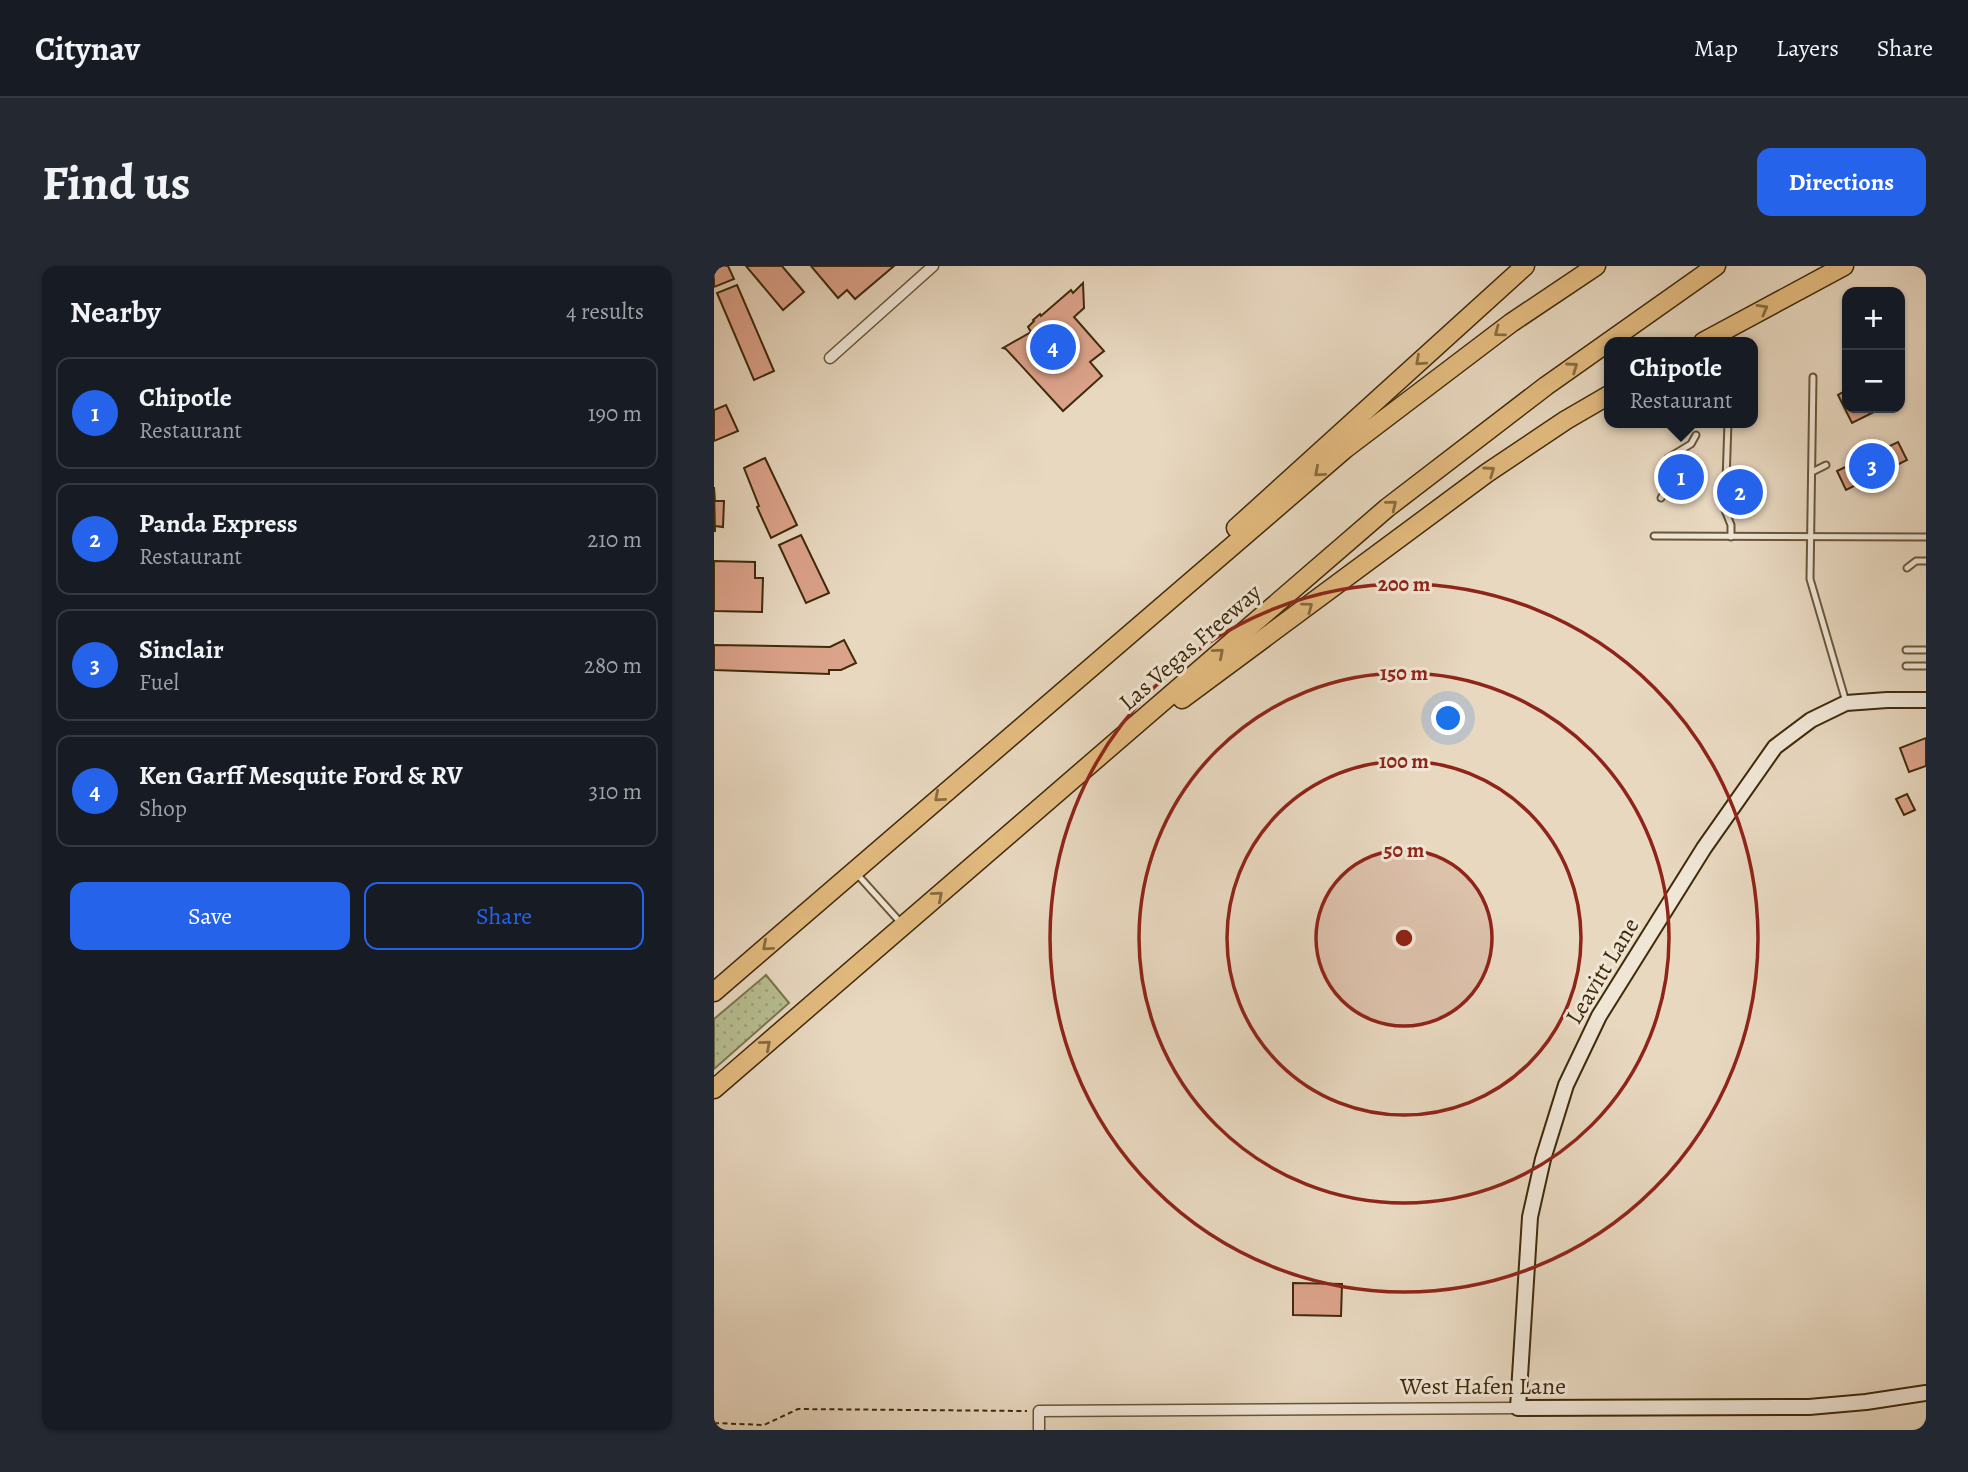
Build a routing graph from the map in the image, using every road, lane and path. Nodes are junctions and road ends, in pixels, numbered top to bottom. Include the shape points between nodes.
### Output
1 (933, 266) edge
2 (1525, 266) edge
3 (1596, 266) edge
4 (1716, 266) edge
5 (1844, 266) edge
6 (1615, 337) edge
7 (1712, 337) edge
8 (1604, 345) edge
9 (830, 358) dead end
10 (1813, 377) dead end
11 (1604, 398) edge
12 (1728, 428) edge
13 (1696, 435) dead end
14 (1826, 465) dead end
15 (1812, 472) junction
16 (1661, 498) dead end
17 (1654, 537) dead end
18 (1731, 537) junction
19 (1811, 537) junction
20 (1926, 537) edge
21 (1926, 561) edge
22 (1908, 568) dead end
23 (1906, 650) dead end
24 (1926, 650) edge
25 (1906, 666) dead end
26 (1926, 666) edge
27 (1926, 701) edge
28 (1846, 703) junction
29 (990, 752) junction
30 (1075, 778) junction
31 (854, 870) junction
32 (904, 926) junction
33 (714, 992) edge
34 (714, 1089) edge
35 (1926, 1393) edge
36 (1518, 1408) junction
37 (1039, 1411) junction
38 (714, 1423) edge
39 (1039, 1430) edge

1 - 9 street
2 -> 29 highway
3 -> 29 highway, Las Vegas Freeway via 1511,323 1345,449
6 -> 4 highway, Las Vegas Freeway
7 -> 5 highway
30 -> 8 highway, Las Vegas Freeway via 1387,508
10 - 15 lane
30 -> 11 highway via 1487,473
12 - 18 lane via 1725,510
13 - 16 lane via 1691,444 1668,457
14 - 15 lane
15 - 19 lane
17 - 18 lane
18 - 19 lane
19 - 20 lane
19 - 28 lane via 1810,579
21 - 22 lane via 1916,561
23 - 24 lane
25 - 26 lane
27 - 28 main road, Leavitt Lane
28 - 36 main road, Leavitt Lane via 1811,720 1775,747 1704,848 1599,1016 1566,1085 1530,1217
29 -> 31 highway, Las Vegas Freeway
32 -> 30 highway, Las Vegas Freeway
31 - 32 lane
31 -> 33 highway, Las Vegas Freeway
34 -> 32 highway, Las Vegas Freeway
35 - 36 main road, West Hafen Lane via 1809,1407
36 - 37 street, West Hafen Lane
37 - 38 path via 798,1409 764,1425
37 - 39 street

